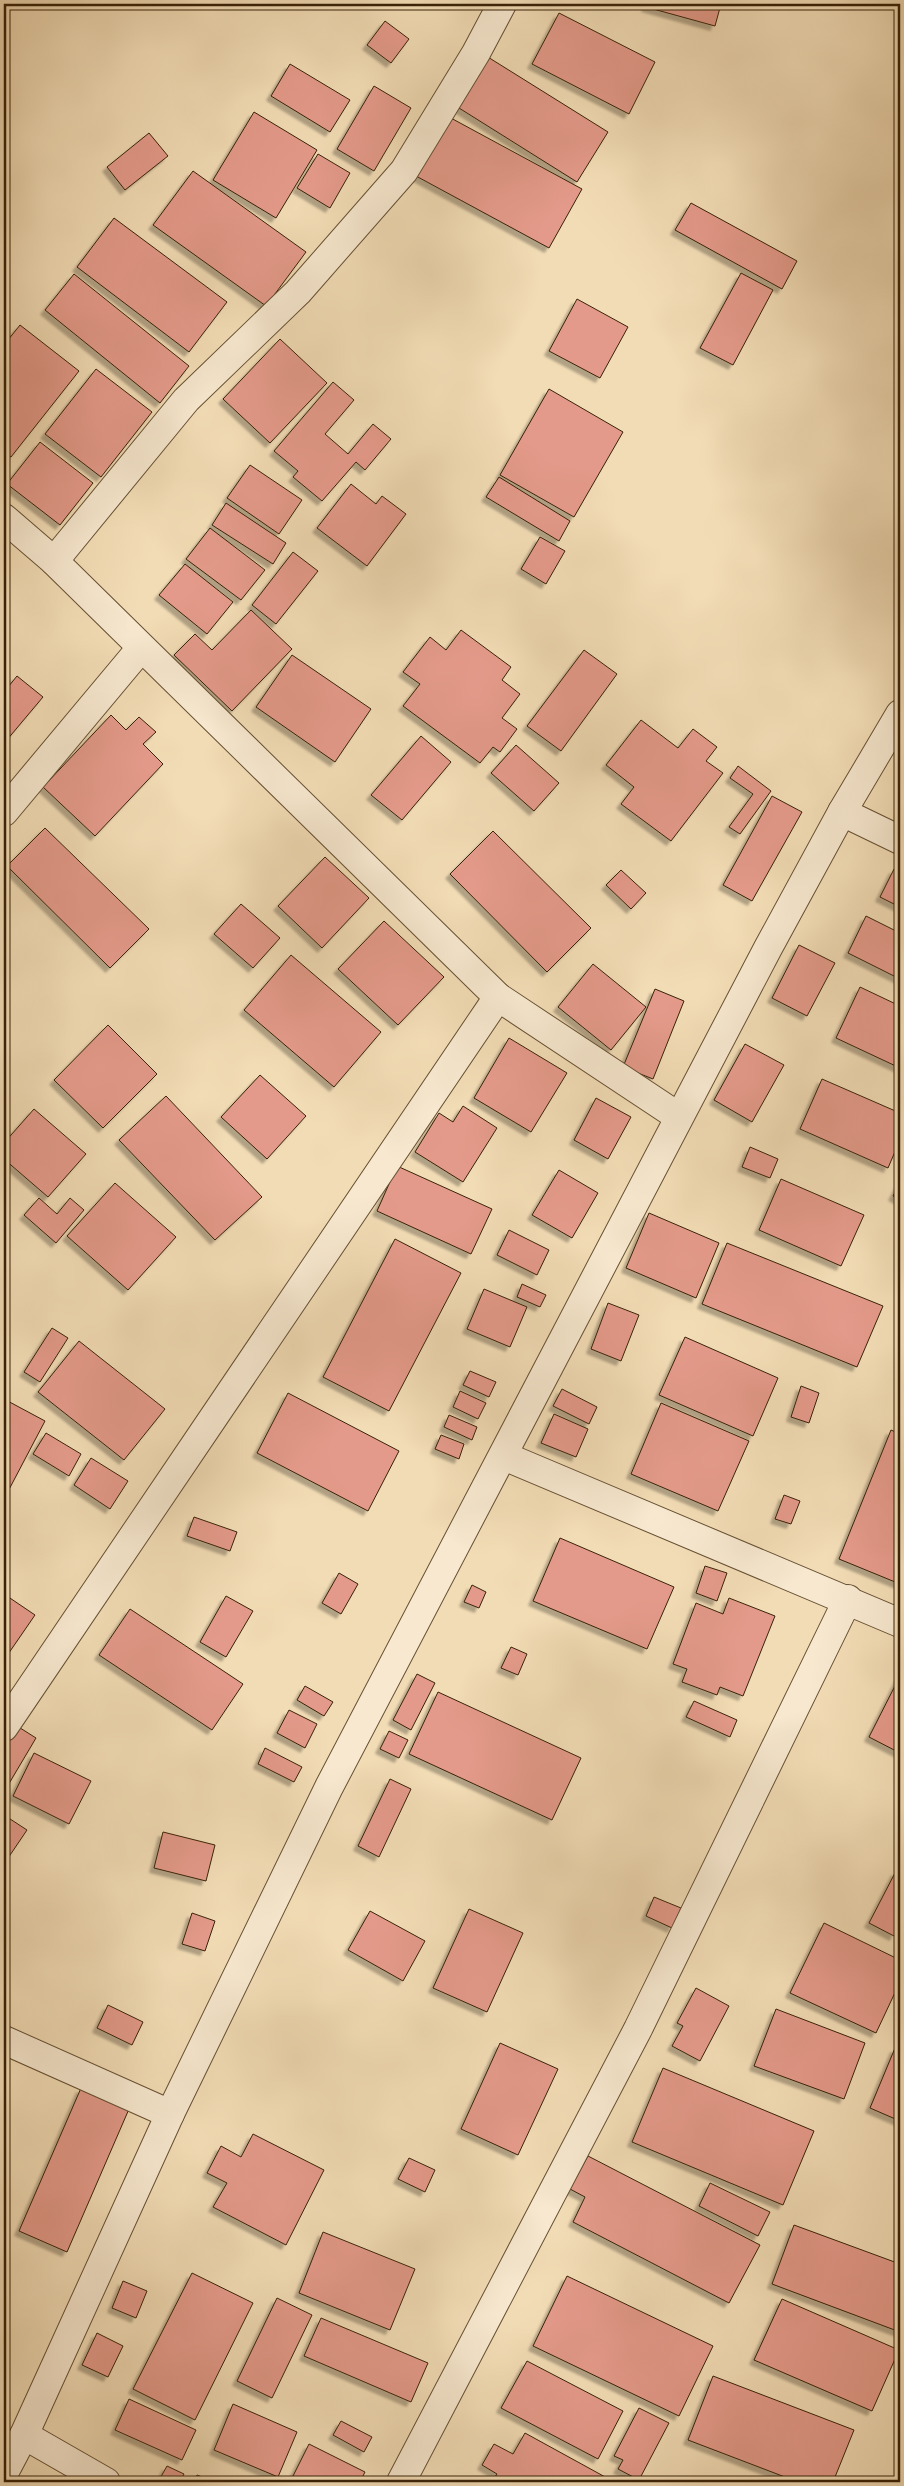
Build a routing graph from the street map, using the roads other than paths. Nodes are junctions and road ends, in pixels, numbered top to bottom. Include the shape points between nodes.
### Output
1 (502, 4) edge
2 (4, 518) edge
3 (54, 561) junction
4 (141, 648) junction
5 (900, 714) edge
6 (4, 812) edge
7 (842, 812) junction
8 (900, 840) edge
9 (498, 997) junction
10 (679, 1117) junction
11 (504, 1456) junction
12 (848, 1599) junction
13 (900, 1623) edge
14 (4, 1727) edge
15 (4, 2040) edge
16 (170, 2114) junction
17 (24, 2435) junction
18 (4, 2472) edge
19 (106, 2482) edge
20 (401, 2482) edge

1 - 3 street via 404,171 298,292 186,400
2 - 3 street
3 - 4 street
4 - 6 street
4 - 9 street
5 - 7 street
7 - 8 street
7 - 10 street
9 - 10 street
9 - 14 street
10 - 11 street
11 - 12 street
11 - 16 street via 328,1788
12 - 13 street
12 - 20 street via 638,2028
15 - 16 street
16 - 17 street
17 - 18 street
17 - 19 street

